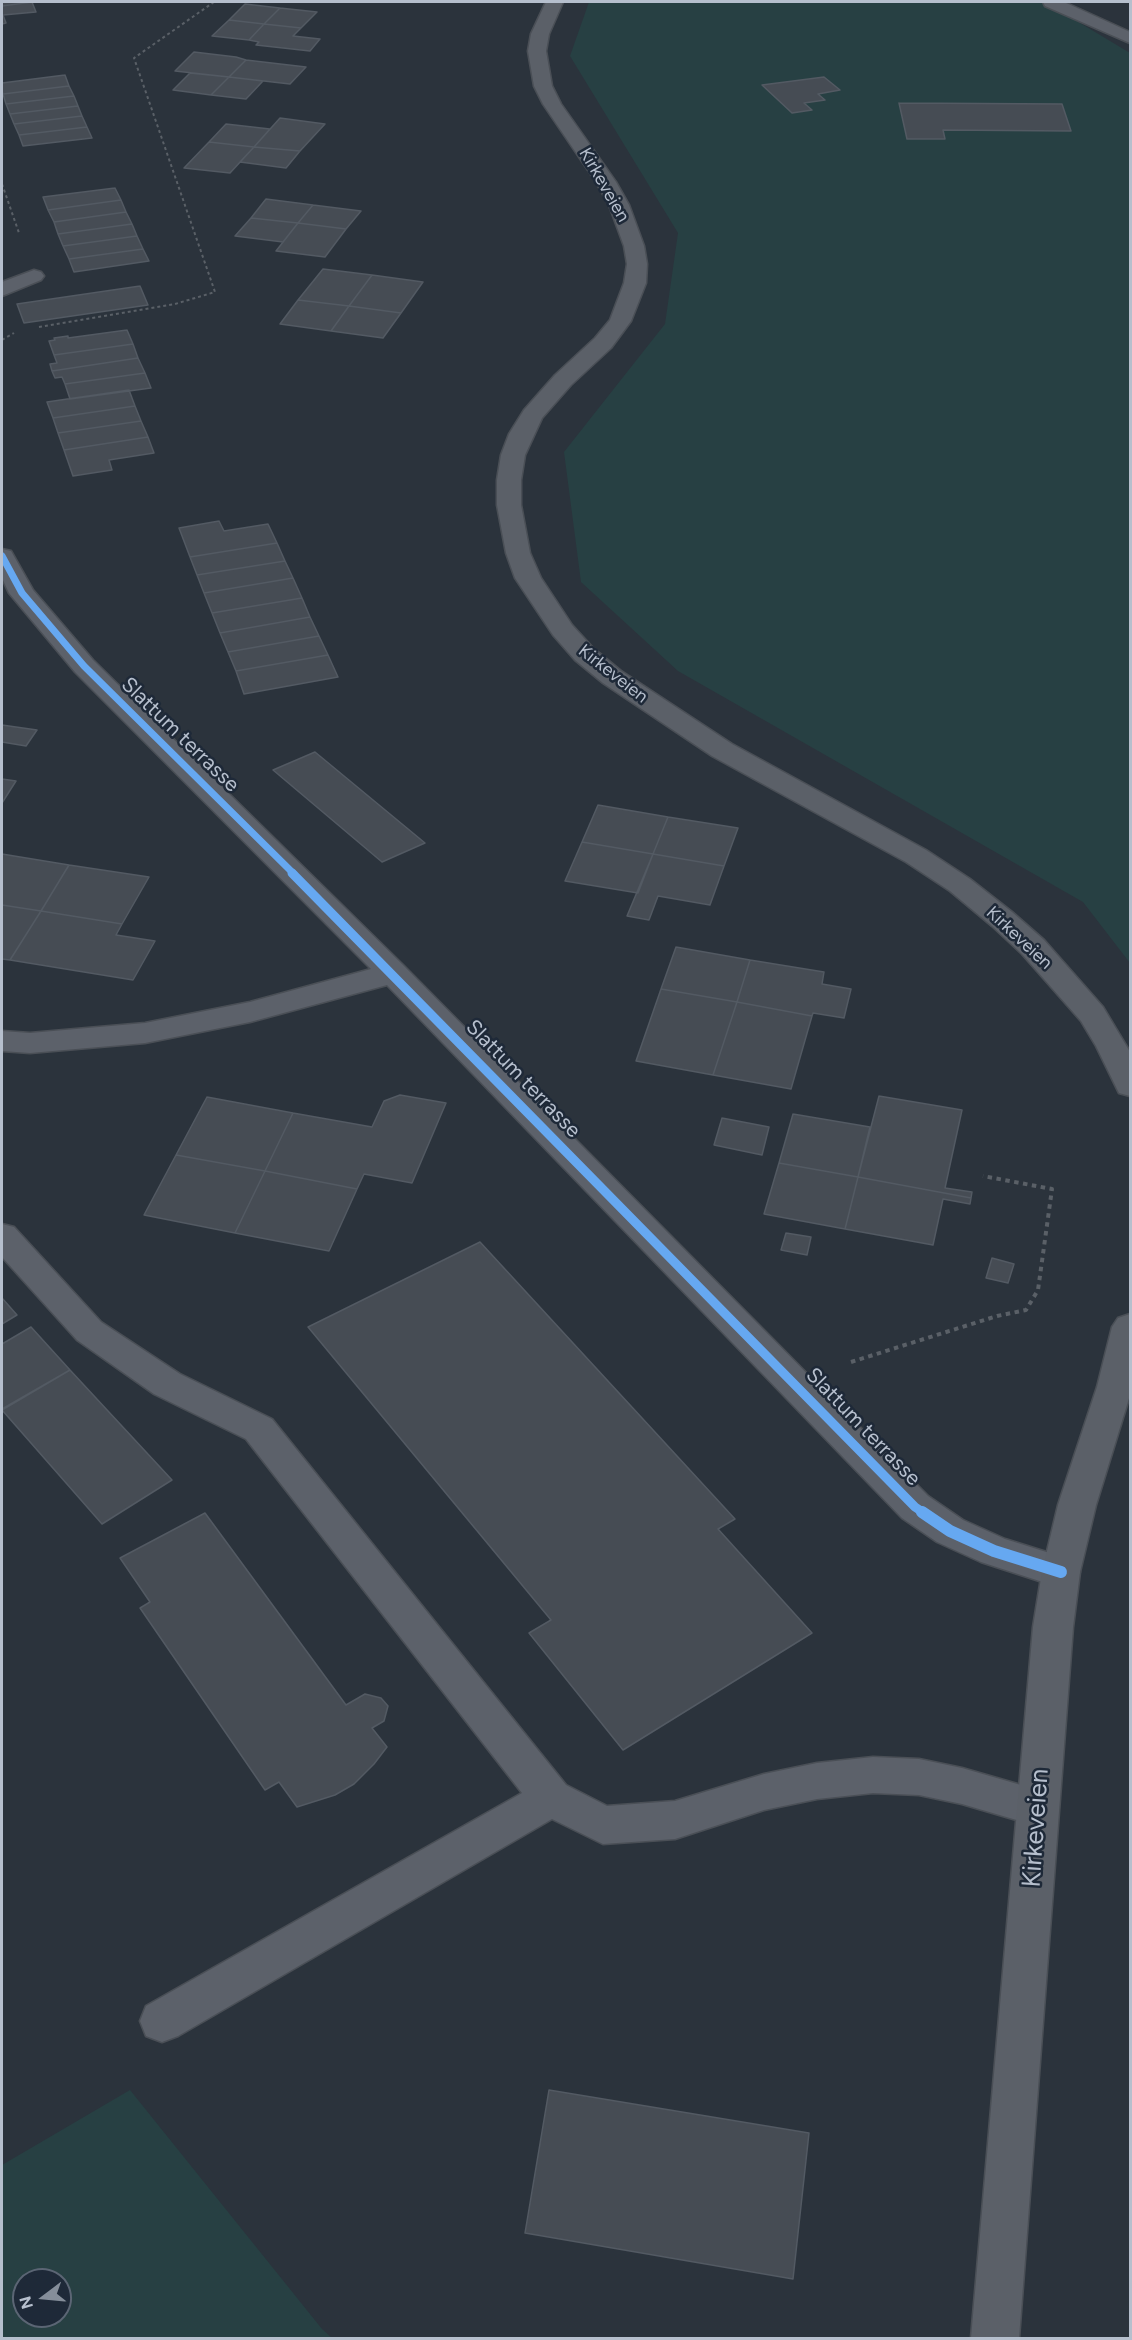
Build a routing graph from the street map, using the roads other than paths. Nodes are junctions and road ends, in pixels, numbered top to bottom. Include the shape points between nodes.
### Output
1 (554, 2) edge
2 (1051, 2) edge
3 (1131, 38) edge
4 (34, 276) dead end
5 (2, 290) edge
6 (2, 556) edge
7 (393, 973) junction
8 (2, 1041) edge
9 (1131, 1085) edge
10 (2, 1236) edge
11 (1131, 1327) edge
12 (1061, 1572) junction
13 (551, 1798) junction
14 (1037, 1807) junction
15 (162, 2021) dead end
16 (995, 2338) edge

1 - 9 main road, Kirkeveien via 537,51 543,86 619,205 637,264 635,283 620,321 532,416 513,455 509,505 518,553 528,578 562,630 612,677 723,750 916,856 1002,919 1033,947 1092,1014
2 - 3 street
4 - 5 street
6 - 7 street, Slattum terrasse via 22,593 84,666
7 - 8 street via 250,1012 145,1033 30,1043
7 - 12 street, Slattum terrasse via 915,1507 950,1531 994,1551
10 - 13 street via 89,1331 166,1384 260,1429
11 - 12 main road, Kirkeveien via 1077,1505
12 - 14 main road, Kirkeveien
13 - 14 street via 603,1825 634,1823 675,1820 764,1792 873,1775 919,1777
13 - 15 street
14 - 16 main road, Kirkeveien

